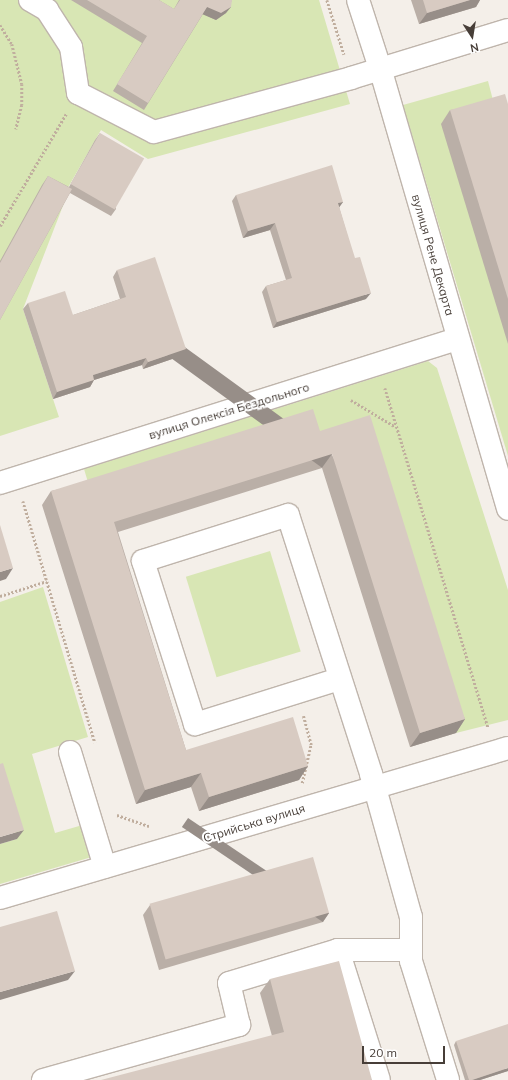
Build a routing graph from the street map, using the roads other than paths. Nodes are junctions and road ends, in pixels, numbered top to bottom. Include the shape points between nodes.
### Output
1 (30, 0) edge
2 (358, 0) edge
3 (508, 30) edge
4 (380, 68) junction
5 (457, 339) junction
6 (8, 480) edge
7 (508, 510) edge
8 (339, 679) junction
9 (508, 748) edge
10 (70, 752) dead end
11 (374, 787) junction
12 (105, 867) junction
13 (0, 898) edge
14 (338, 950) junction
15 (411, 950) junction
16 (43, 1080) edge
17 (379, 1080) edge
18 (448, 1080) edge

1 - 4 street via 47,10 71,47 78,93 154,132
2 - 4 street, вулиця Рене Декарта
3 - 4 street
4 - 5 street, вулиця Рене Декарта
5 - 6 street, вулиця Олексія Бездольного
5 - 7 street, вулиця Рене Декарта
8 - 8 street via 288,515 143,561 195,724
8 - 11 street
9 - 11 street, Стрийська вулиця
10 - 12 street
11 - 12 street, Стрийська вулиця
11 - 15 street via 411,917
12 - 13 street, Стрийська вулиця
14 - 15 street
14 - 16 street via 229,983 240,1024
14 - 17 street
15 - 18 street via 411,961

